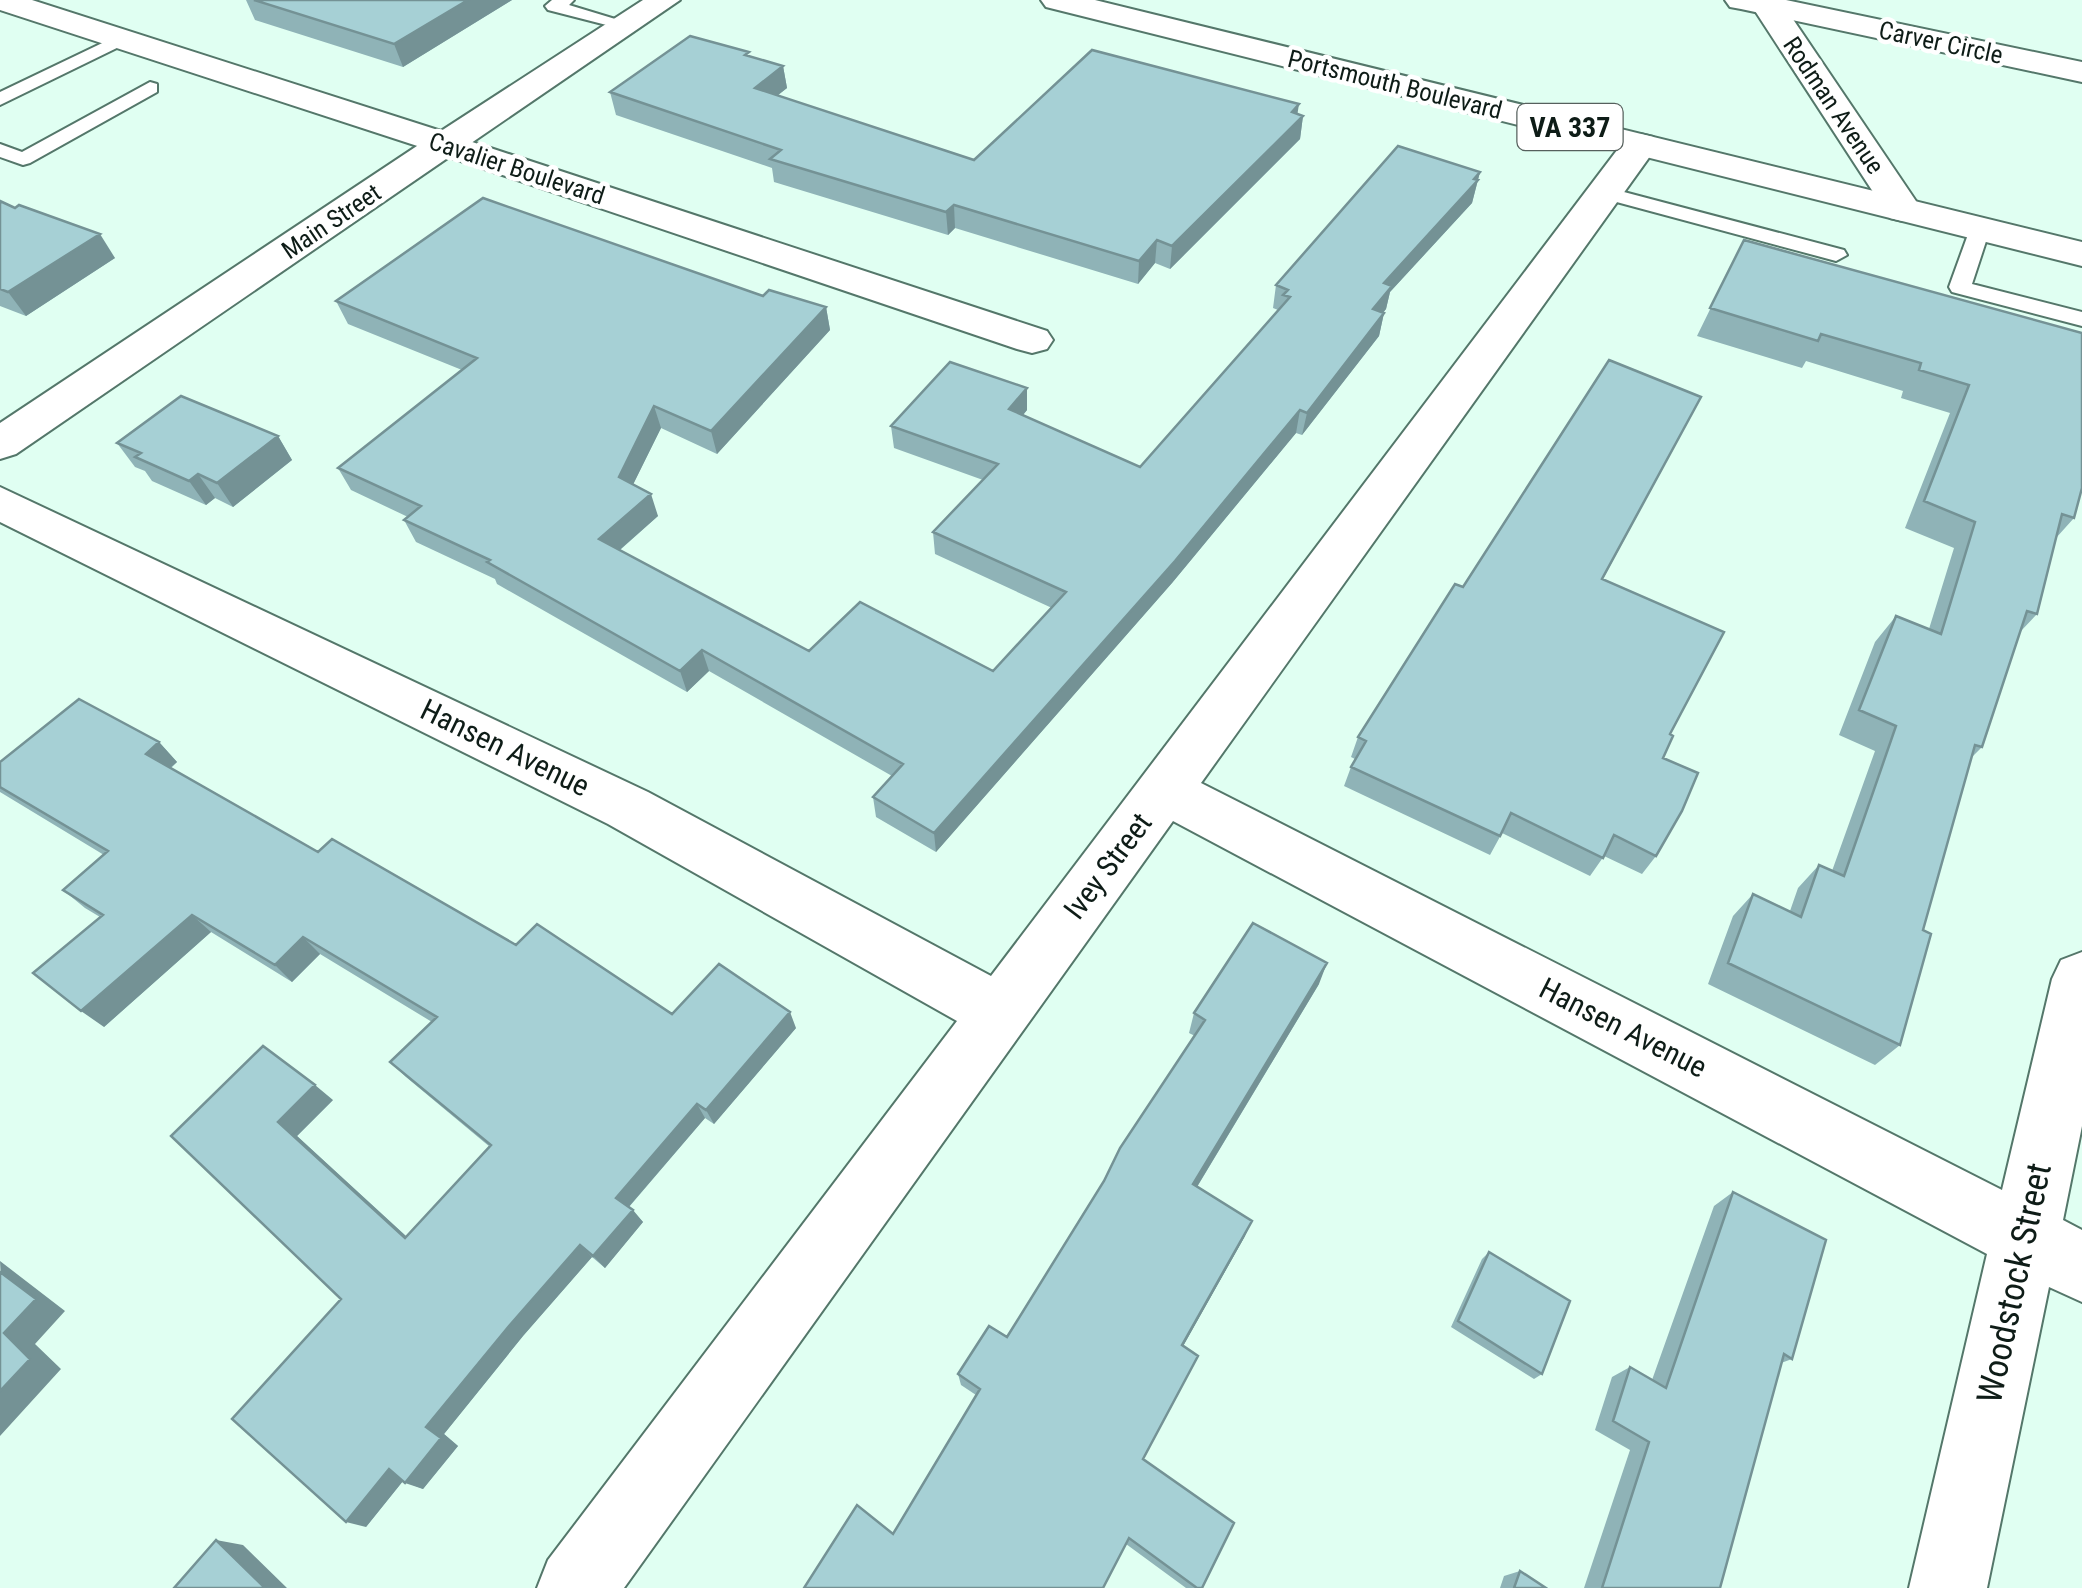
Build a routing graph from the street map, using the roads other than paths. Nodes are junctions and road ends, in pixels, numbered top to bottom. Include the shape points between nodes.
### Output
1 (0, 0) edge
2 (565, 0) edge
3 (664, 0) edge
4 (1058, 0) edge
5 (1758, 2) edge
6 (626, 25) junction
7 (118, 40) junction
8 (2082, 72) edge
9 (150, 88) dead end
10 (0, 99) edge
11 (445, 144) junction
12 (1640, 145) junction
13 (0, 150) edge
14 (1604, 193) junction
15 (1903, 210) junction
16 (1980, 229) junction
17 (2082, 254) edge
18 (1836, 255) dead end
19 (2082, 319) edge
20 (1032, 340) dead end
21 (0, 444) edge
22 (0, 503) edge
23 (1164, 790) junction
24 (2082, 978) edge
25 (998, 1013) junction
26 (2053, 1252) edge
27 (576, 1588) edge
28 (1948, 1588) edge

1 - 7 street, Cavalier Boulevard
2 - 6 lane via 554,6
3 - 6 street, Main Street
4 - 12 street, Portsmouth Boulevard / VA 337
5 - 8 street, Carver Circle
5 - 15 street, Rodman Avenue
6 - 11 street, Main Street
7 - 10 lane
7 - 11 street, Cavalier Boulevard
9 - 13 lane via 23,159
11 - 20 street, Cavalier Boulevard
11 - 21 street, Main Street
12 - 14 street, Ivey Street
12 - 15 street, Portsmouth Boulevard / VA 337
14 - 18 lane
14 - 23 street, Ivey Street
15 - 16 street, Portsmouth Boulevard / VA 337
16 - 17 street, Portsmouth Boulevard / VA 337
16 - 19 lane via 1960,287
22 - 25 street, Hansen Avenue via 628,808
23 - 25 street, Ivey Street
23 - 26 street, Hansen Avenue
24 - 26 street, Woodstock Street
25 - 27 street, Ivey Street
26 - 28 street, Woodstock Street

